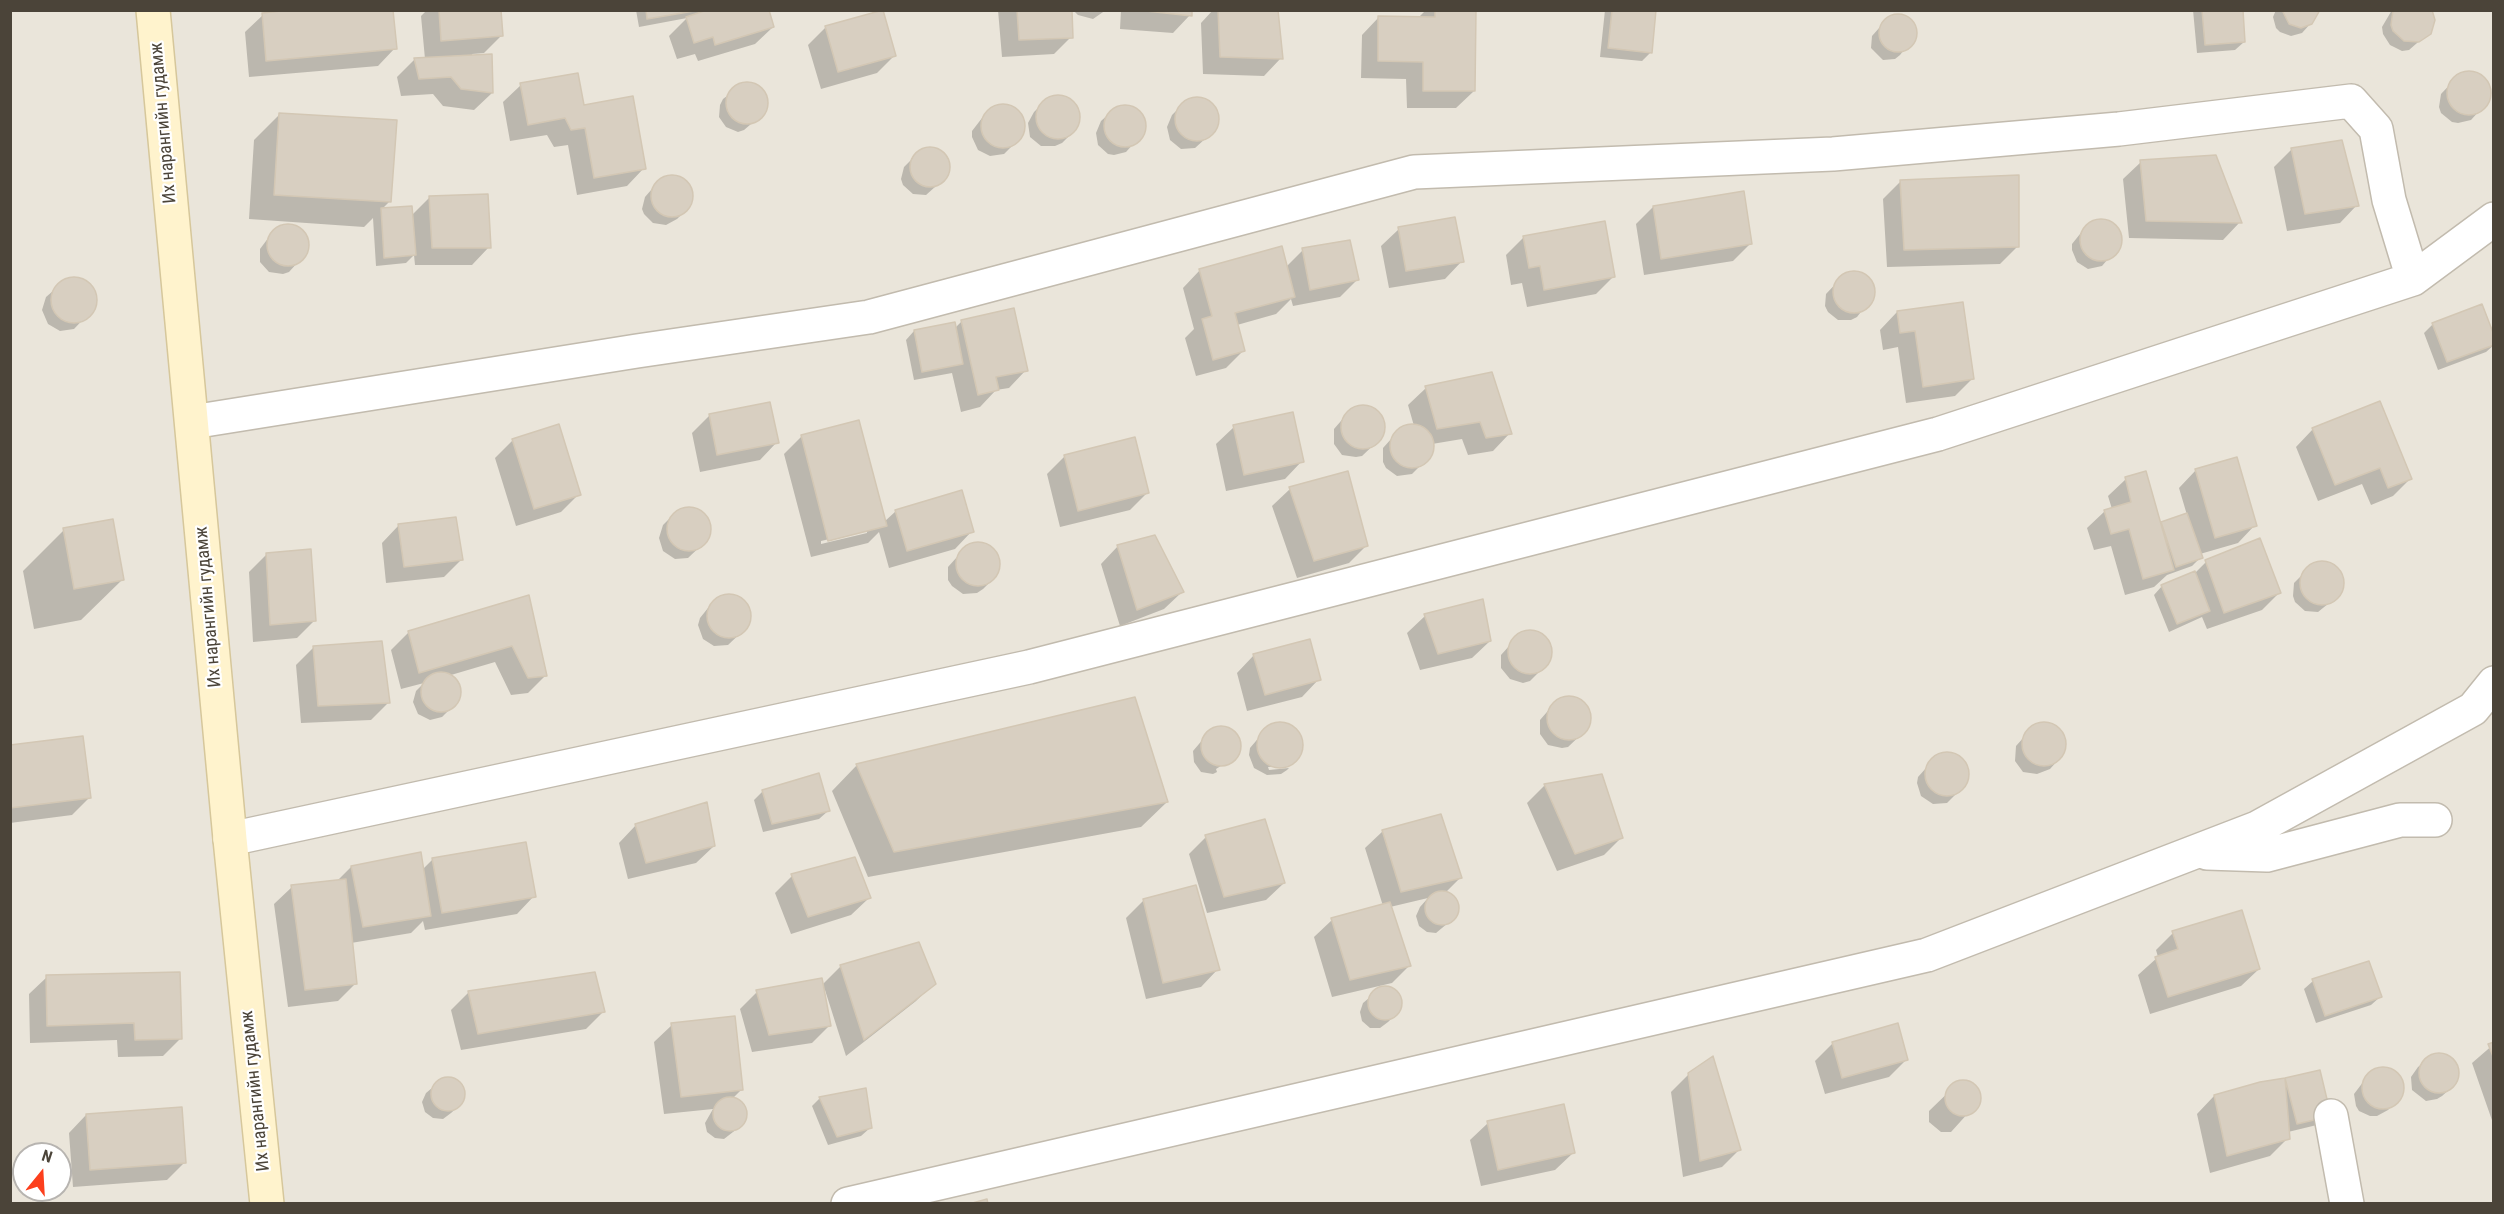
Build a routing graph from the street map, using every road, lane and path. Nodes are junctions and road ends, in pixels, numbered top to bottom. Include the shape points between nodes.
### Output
1 (153, 10) edge
2 (2493, 219) edge
3 (2413, 279) junction
4 (192, 422) junction
5 (2493, 683) edge
6 (2435, 820) dead end
7 (230, 839) junction
8 (2194, 852) junction
9 (2331, 1116) dead end
10 (267, 1203) edge
11 (848, 1203) edge
12 (2347, 1203) edge

1 - 4 main road, Их нарангийн гудамж
2 - 3 street
3 - 4 street via 2389,200 2376,129 2351,101 2119,129 1833,154 1414,172 869,317
3 - 7 street via 1938,434 1029,667
4 - 7 main road, Их нарангийн гудамж
5 - 8 street via 2473,709 2257,828
6 - 8 street via 2400,820 2267,855
7 - 10 main road, Их нарангийн гудамж
8 - 11 street via 1927,955
9 - 12 street

